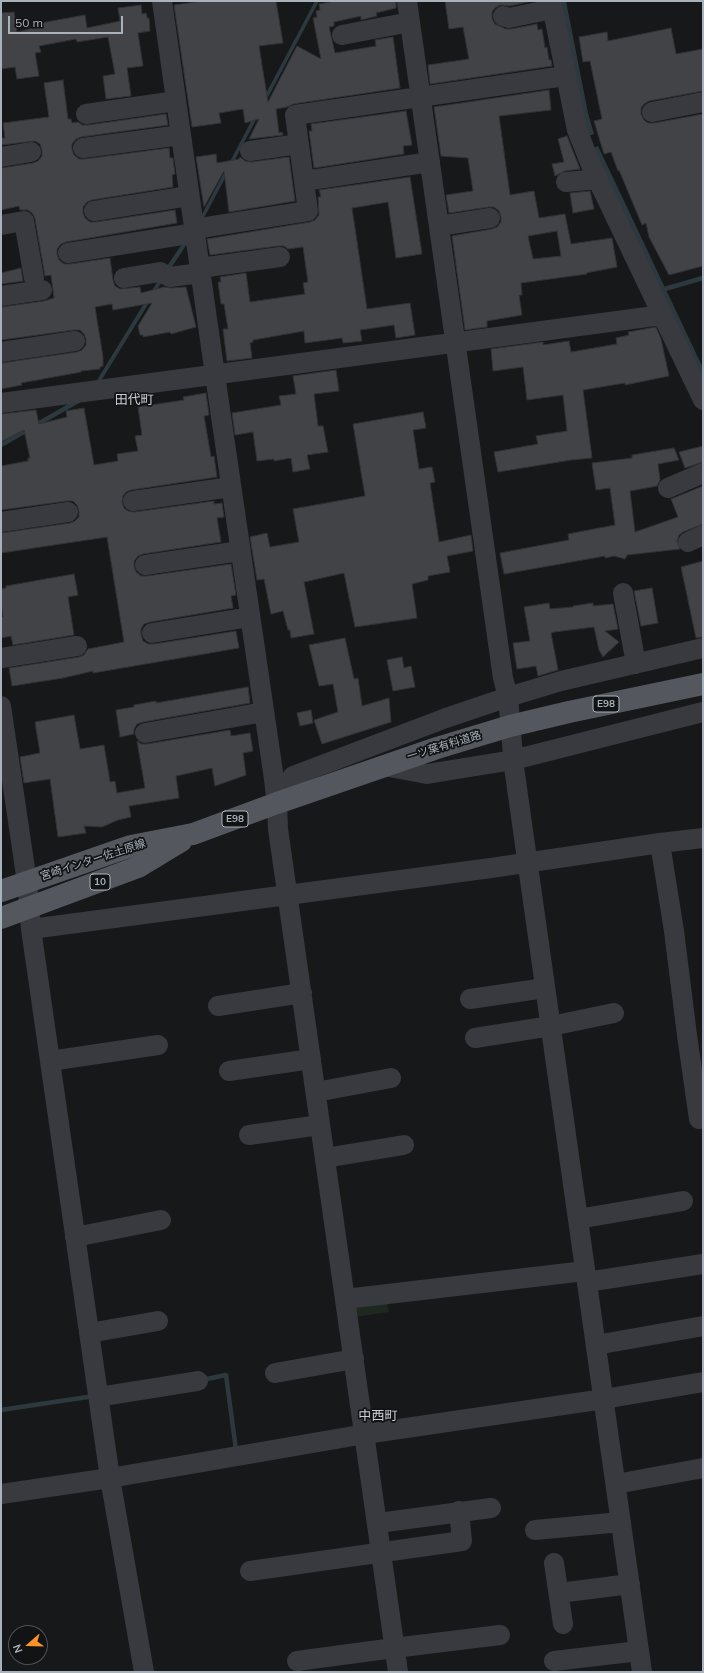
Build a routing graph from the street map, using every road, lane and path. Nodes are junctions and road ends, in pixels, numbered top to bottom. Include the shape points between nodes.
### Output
1 (162, 1) edge
2 (407, 1) edge
3 (551, 5) edge
4 (503, 16) dead end
5 (410, 22) junction
6 (342, 35) dead end
7 (566, 76) junction
8 (421, 97) junction
9 (176, 101) junction
10 (703, 102) edge
11 (652, 112) dead end
12 (86, 114) dead end
13 (181, 135) junction
14 (299, 144) junction
15 (83, 148) dead end
16 (250, 151) dead end
17 (31, 152) dead end
18 (1, 156) edge
19 (430, 162) junction
20 (598, 179) junction
21 (304, 181) junction
22 (566, 182) dead end
23 (190, 196) junction
24 (94, 212) dead end
25 (490, 218) dead end
26 (1, 225) edge
27 (439, 226) junction
28 (194, 231) junction
29 (68, 253) dead end
30 (280, 257) dead end
31 (200, 270) junction
32 (124, 278) dead end
33 (1, 296) edge
34 (662, 315) junction
35 (75, 342) dead end
36 (456, 343) junction
37 (1, 352) edge
38 (215, 375) junction
39 (703, 400) edge
40 (1, 403) edge
41 (703, 473) edge
42 (231, 487) junction
43 (668, 488) dead end
44 (133, 501) dead end
45 (68, 512) dead end
46 (1, 522) edge
47 (240, 551) junction
48 (145, 565) dead end
49 (623, 593) dead end
50 (250, 617) junction
51 (152, 633) dead end
52 (77, 646) dead end
53 (703, 648) edge
54 (1, 658) edge
55 (636, 664) junction
56 (703, 684) edge
57 (508, 697) junction
58 (264, 712) junction
59 (703, 712) edge
60 (2, 719) edge
61 (510, 726) junction
62 (145, 733) dead end
63 (513, 760) junction
64 (5, 764) edge
65 (384, 766) junction
66 (277, 803) junction
67 (193, 834) junction
68 (703, 838) edge
69 (660, 843) junction
70 (528, 862) junction
71 (27, 882) junction
72 (1, 891) edge
73 (288, 894) junction
74 (1, 918) edge
75 (30, 919) junction
76 (545, 988) junction
77 (302, 993) junction
78 (470, 999) dead end
79 (218, 1006) dead end
80 (614, 1013) dead end
81 (551, 1026) junction
82 (475, 1038) dead end
83 (158, 1044) dead end
84 (311, 1059) junction
85 (50, 1061) junction
86 (229, 1071) dead end
87 (391, 1078) dead end
88 (316, 1092) junction
89 (699, 1119) dead end
90 (320, 1125) junction
91 (249, 1135) dead end
92 (404, 1145) dead end
93 (325, 1158) junction
94 (683, 1201) dead end
95 (161, 1220) dead end
96 (578, 1220) junction
97 (76, 1236) junction
98 (703, 1264) edge
99 (586, 1277) junction
100 (345, 1299) junction
101 (158, 1321) dead end
102 (703, 1326) edge
103 (89, 1333) junction
104 (596, 1345) junction
105 (354, 1359) junction
106 (275, 1373) dead end
107 (198, 1381) dead end
108 (703, 1382) edge
109 (98, 1397) junction
110 (604, 1399) junction
111 (365, 1434) junction
112 (703, 1468) edge
113 (110, 1478) junction
114 (616, 1484) junction
115 (1, 1494) edge
116 (491, 1508) dead end
117 (459, 1512) junction
118 (621, 1522) junction
119 (378, 1523) junction
120 (535, 1530) dead end
121 (381, 1554) junction
122 (554, 1563) dead end
123 (250, 1571) dead end
124 (630, 1584) junction
125 (558, 1593) junction
126 (563, 1624) dead end
127 (500, 1635) dead end
128 (394, 1648) junction
129 (639, 1651) junction
130 (297, 1661) dead end
131 (554, 1661) dead end
132 (144, 1672) edge
133 (398, 1672) edge
134 (642, 1672) edge

1 - 9 street
2 - 5 street
3 - 4 street via 509,18
3 - 7 street
5 - 6 street
5 - 8 street
7 - 8 street
7 - 20 street via 577,130
8 - 14 street via 295,115
8 - 19 street
9 - 12 street
9 - 13 street
10 - 11 street
13 - 15 street
13 - 23 street
14 - 16 street
14 - 21 street
17 - 18 street
19 - 21 street
19 - 27 street
20 - 22 street
20 - 34 street
21 - 28 street via 308,211
23 - 24 street
23 - 28 street
25 - 27 street
26 - 33 street via 24,221 38,284
27 - 36 street
28 - 29 street
28 - 31 street
30 - 31 street
31 - 32 street via 170,276 160,272
31 - 38 street
34 - 36 street
34 - 39 street
35 - 37 street
36 - 38 street
36 - 57 street via 503,678
38 - 40 street
38 - 42 street
41 - 43 street
42 - 44 street
42 - 47 street
45 - 46 street
47 - 48 street
47 - 50 street
49 - 55 street
50 - 51 street
50 - 58 street
52 - 54 street
53 - 55 street
55 - 57 street via 562,681
56 - 61 main road, 一ツ葉有料道路 / E98
57 - 61 street
57 - 66 street via 394,736 293,776
58 - 62 street
58 - 66 street
59 - 63 street
60 - 64 street
61 - 63 street
61 - 65 main road, 一ツ葉有料道路 / E98
63 - 65 street via 427,774
63 - 70 street
64 - 71 street
65 - 66 main road, 一ツ葉有料道路 / E98
66 - 67 main road, 一ツ葉有料道路 / E98
66 - 73 street via 278,829
67 - 71 main road, 宮崎インター佐土原線 / 10 via 131,846
67 - 75 main road, 宮崎インター佐土原線 / 10 via 138,867
68 - 69 street
69 - 70 street
69 - 89 street
70 - 73 street
70 - 76 street
71 - 72 main road, 宮崎インター佐土原線 / 10
71 - 75 street
73 - 75 street
73 - 77 street
74 - 75 main road, 宮崎インター佐土原線 / 10
75 - 85 street
76 - 78 street
76 - 81 street
77 - 79 street
77 - 84 street
80 - 81 street
81 - 82 street
81 - 96 street
83 - 85 street
84 - 86 street
84 - 88 street
85 - 97 street
87 - 88 street
88 - 90 street
90 - 91 street
90 - 93 street
92 - 93 street
93 - 100 street
94 - 96 street
95 - 97 street
96 - 99 street
97 - 103 street
98 - 99 street
99 - 100 street
99 - 104 street
100 - 105 street
101 - 103 street
102 - 104 street
103 - 109 street
104 - 110 street
105 - 106 street
105 - 111 street
107 - 109 street
108 - 110 street
109 - 113 street
110 - 111 street
110 - 114 street
111 - 113 street
111 - 119 street
112 - 114 street
113 - 115 street
113 - 132 street
114 - 118 street
116 - 117 street
117 - 119 street
117 - 121 street via 462,1541
118 - 120 street
118 - 124 street
119 - 121 street
121 - 123 street
121 - 128 street
122 - 125 street
124 - 125 street
124 - 129 street
125 - 126 street
127 - 128 street
128 - 130 street
128 - 133 street
129 - 131 street
129 - 134 street

